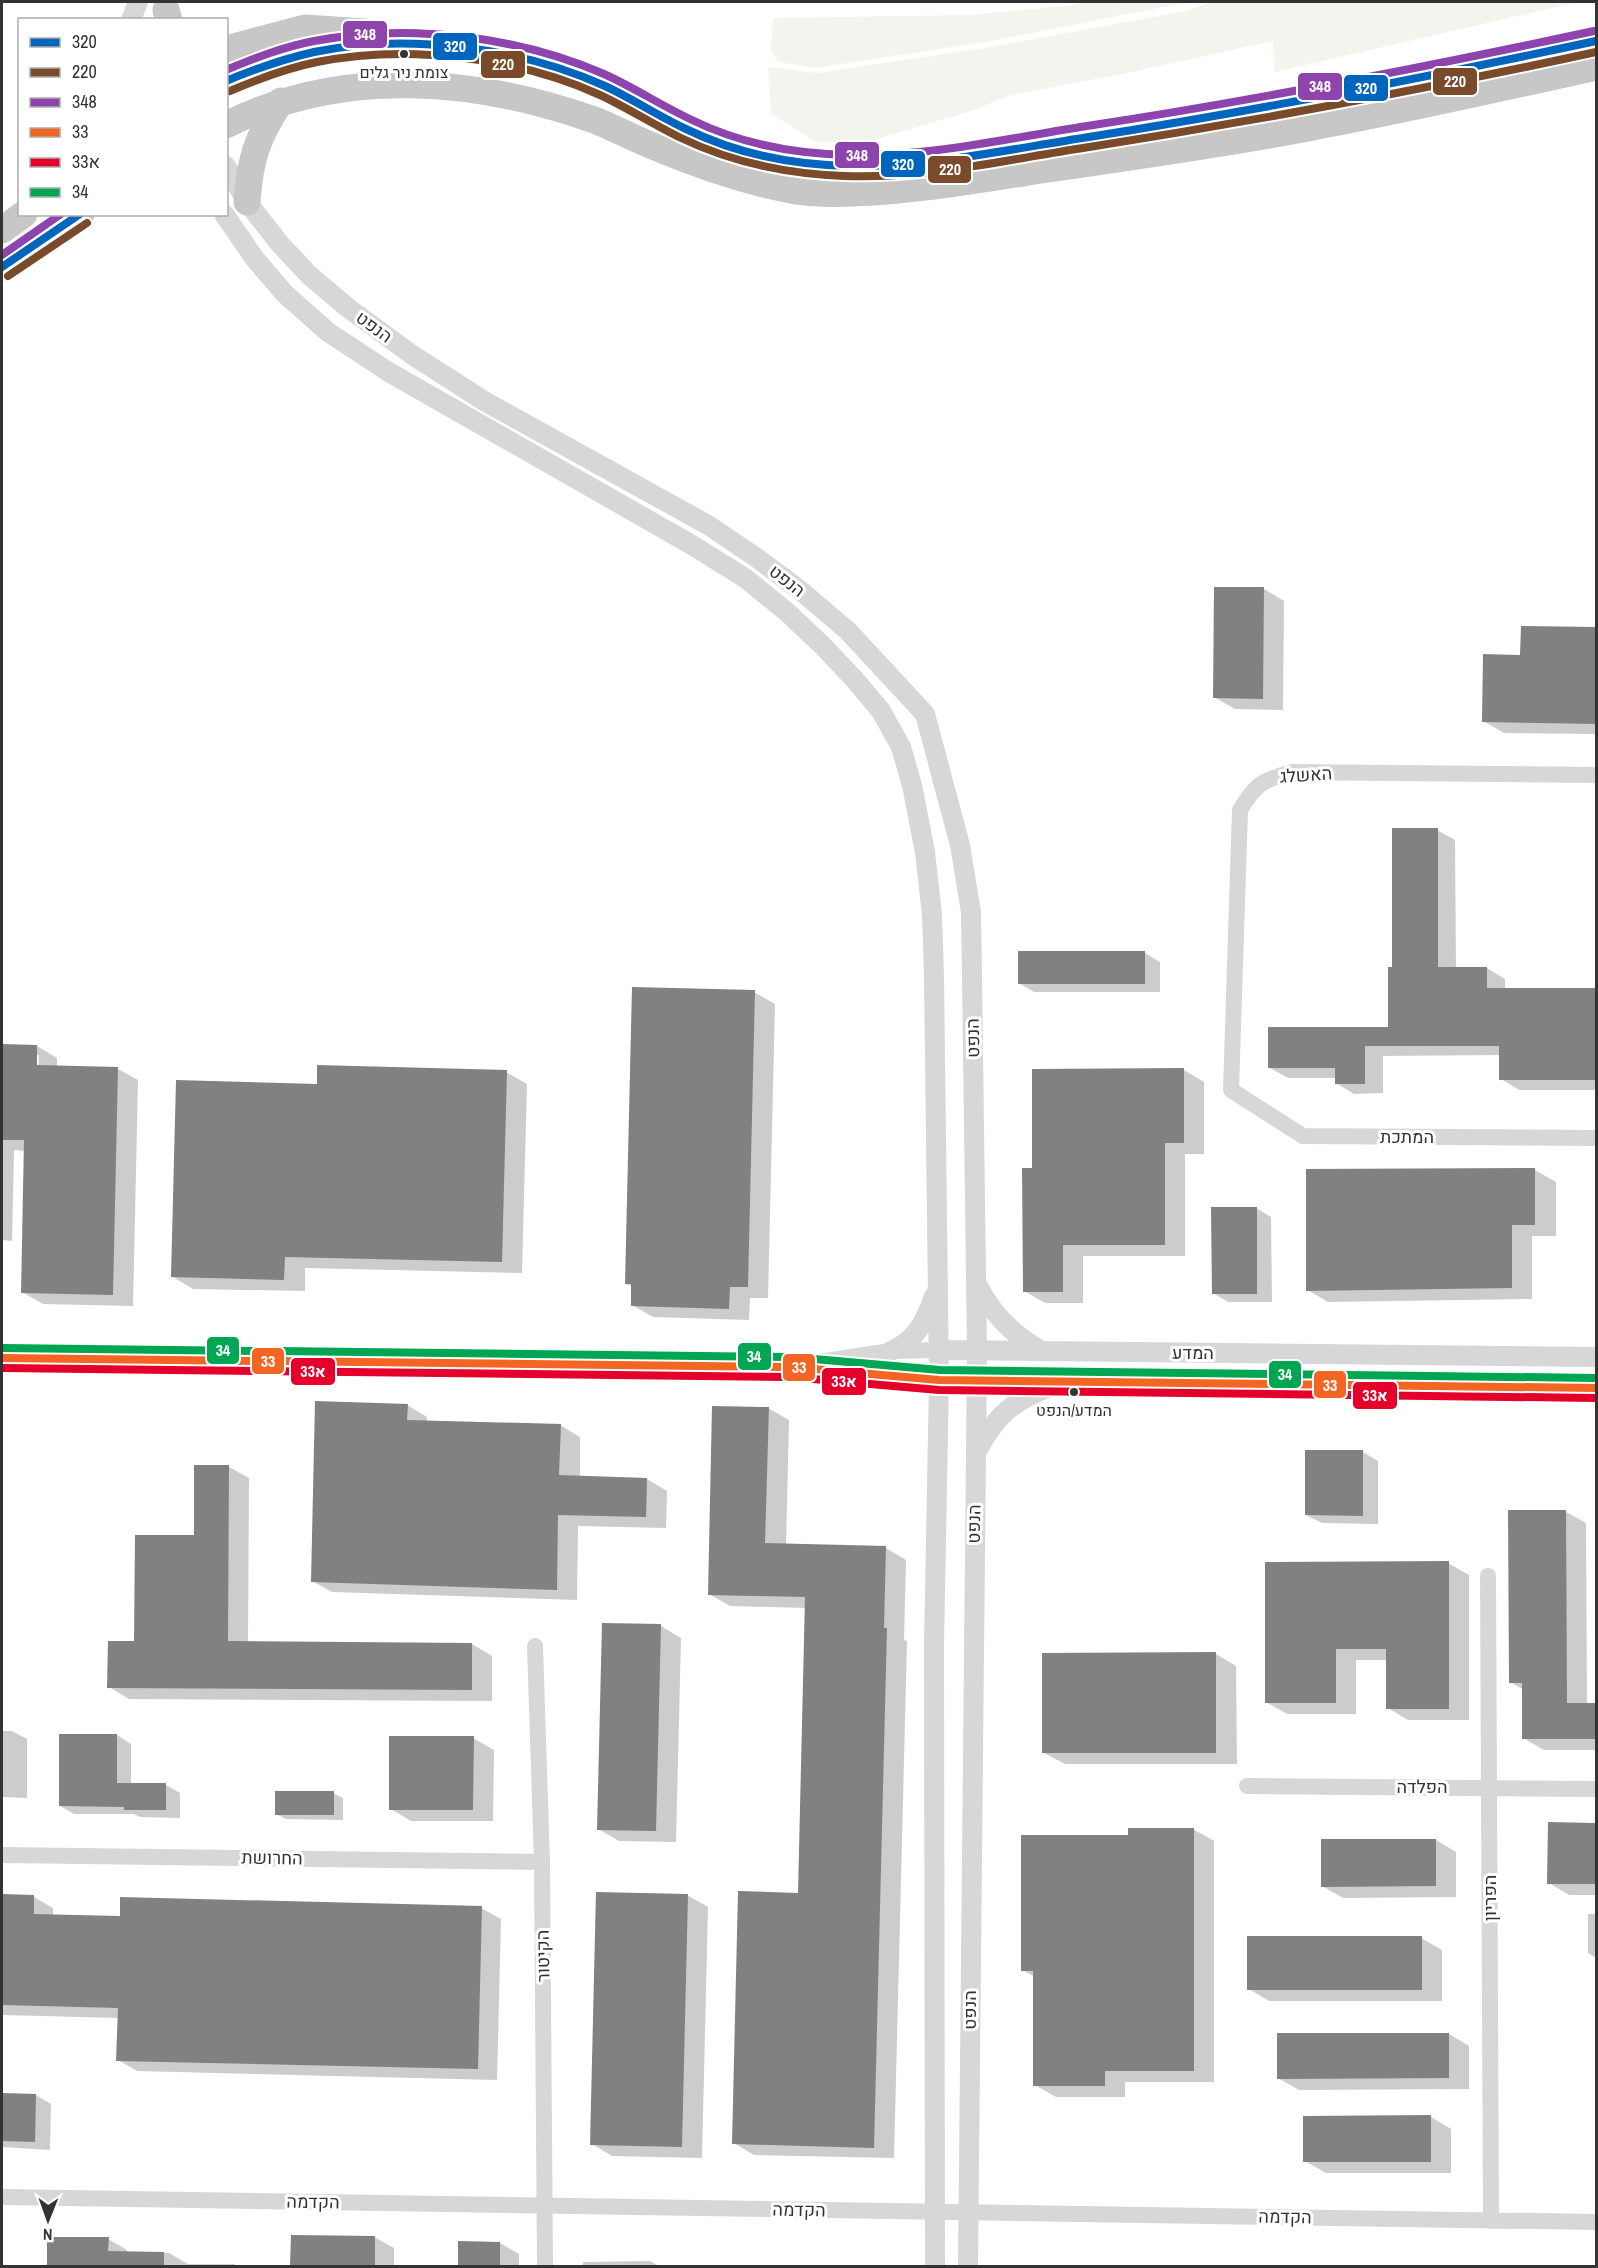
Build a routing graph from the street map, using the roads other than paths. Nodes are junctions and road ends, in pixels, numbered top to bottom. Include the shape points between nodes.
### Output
1 (138, 2) edge
2 (132, 18) edge
3 (1596, 41) edge
4 (416, 44) junction
5 (228, 48) edge
6 (1596, 67) edge
7 (228, 80) edge
8 (281, 101) junction
9 (228, 124) edge
10 (228, 174) edge
11 (236, 208) edge
12 (21, 216) edge
13 (78, 216) edge
14 (2, 230) edge
15 (2, 267) edge
16 (1596, 776) edge
17 (1232, 1090) joint
18 (1596, 1138) edge
19 (976, 1282) junction
20 (938, 1285) junction
21 (939, 1350) junction
22 (891, 1351) junction
23 (977, 1351) junction
24 (1045, 1352) junction
25 (1596, 1357) edge
26 (2, 1358) edge
27 (791, 1367) junction
28 (939, 1380) junction
29 (976, 1381) junction
30 (1061, 1383) junction
31 (1596, 1388) edge
32 (975, 1455) junction
33 (1488, 1576) dead end
34 (534, 1646) dead end
35 (1247, 1786) dead end
36 (1490, 1788) junction
37 (1596, 1790) edge
38 (2, 1855) edge
39 (542, 1862) junction
40 (2, 2197) edge
41 (546, 2206) junction
42 (936, 2212) junction
43 (969, 2212) junction
44 (1491, 2221) junction
45 (1596, 2222) edge
46 (545, 2266) edge
47 (935, 2266) edge
48 (968, 2266) edge

1 - 2 street
3 - 4 highway via 1442,75 1172,125 905,165 844,166 747,152 700,135 594,81 541,64 486,51
4 - 5 highway via 362,31 305,28
4 - 7 highway via 366,44 323,50 256,67
6 - 8 highway via 1266,135 914,189 842,194 754,182 707,168 582,117 524,98 480,90 436,85 353,87
8 - 9 highway
8 - 11 highway via 255,148
10 - 11 street, הנפט
11 - 19 street, הנפט via 348,308 411,354 484,401 708,525 757,558 848,631 925,714 960,845 971,912
11 - 20 street, הנפט via 255,259 285,294 328,332 387,371 745,578 824,647 882,711 901,747 912,784 932,915
12 - 14 highway
13 - 15 highway
16 - 17 street, האשלג via 1292,772 1266,779 1250,793 1240,810
17 - 18 street, המתכת via 1303,1136
19 - 23 street, הנפט
19 - 24 street via 1005,1325
20 - 21 street, הנפט
20 - 22 street via 920,1328
21 - 22 street, המדע
21 - 23 street, המדע
21 - 28 street, הנפט
22 - 27 street, המדע
23 - 24 street, המדע
23 - 29 street, הנפט
24 - 25 street, המדע
26 - 27 street, המדע
27 - 28 street, המדע
28 - 29 street, המדע
28 - 42 street, הנפט via 934,1645
29 - 30 street, המדע
29 - 32 street, הנפט
30 - 31 street, המדע
30 - 32 street via 1034,1393 1005,1411
32 - 43 street, הנפט
33 - 36 street, הפריון
34 - 39 street, הקיטור
35 - 36 street, הפלדה
36 - 37 street, הפלדה
36 - 44 street, הפריון
38 - 39 street, החרושת
39 - 41 street, הקיטור
40 - 41 street, הקדמה
41 - 42 street, הקדמה
41 - 46 street, הקיטור
42 - 43 street, הקדמה
42 - 47 street, הנפט
43 - 44 street, הקדמה
43 - 48 street, הנפט
44 - 45 street, הקדמה

